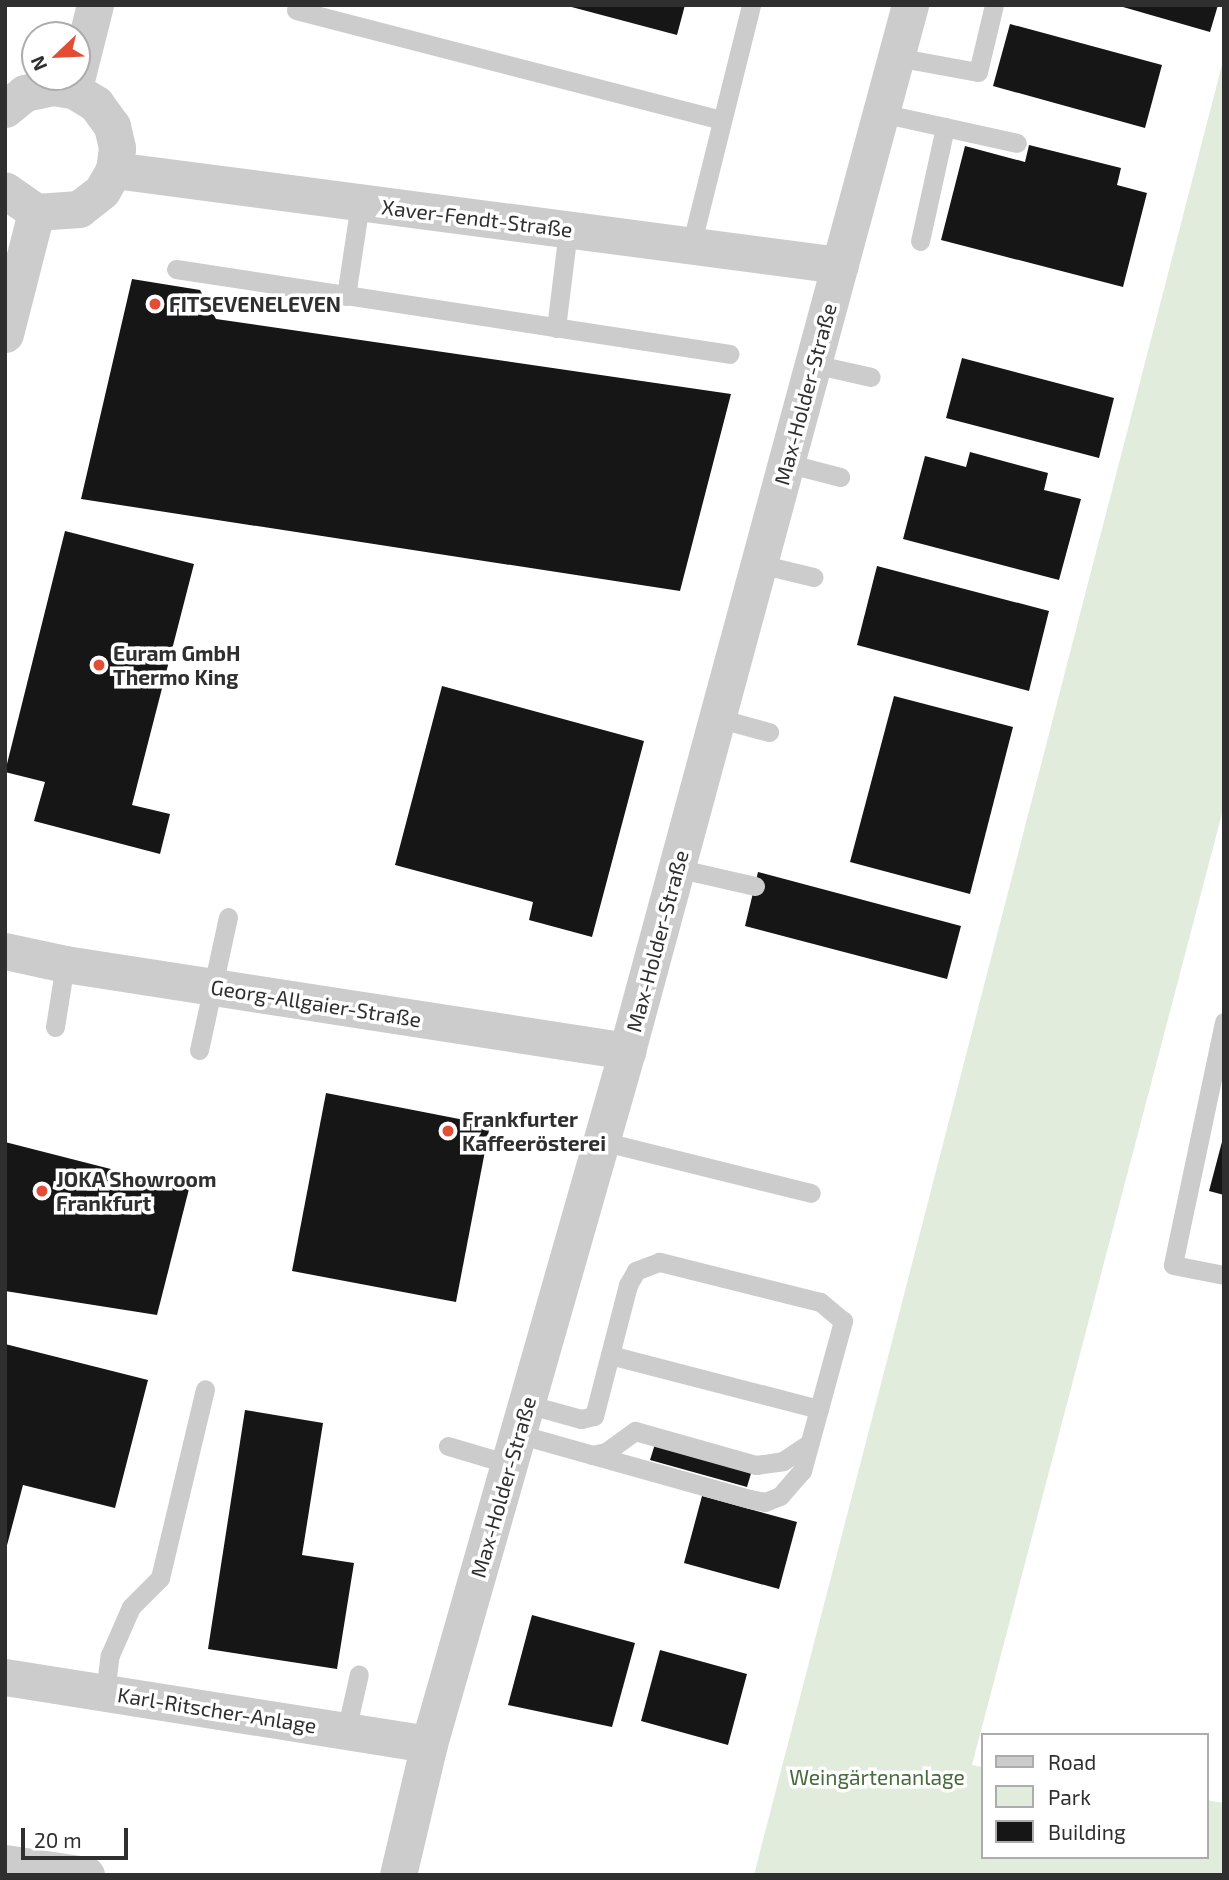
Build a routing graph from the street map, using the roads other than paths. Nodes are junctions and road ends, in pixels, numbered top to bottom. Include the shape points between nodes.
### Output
1 (751, 5) edge
2 (910, 5) edge
3 (994, 5) edge
4 (296, 10) dead end
5 (896, 57) junction
6 (34, 91) edge
7 (85, 91) edge
8 (5, 109) edge
9 (881, 113) junction
10 (720, 120) junction
11 (945, 127) junction
12 (1017, 143) dead end
13 (114, 170) junction
14 (5, 190) edge
15 (360, 202) junction
16 (36, 212) junction
17 (568, 230) junction
18 (920, 241) dead end
19 (691, 246) junction
20 (840, 265) junction
21 (176, 269) dead end
22 (346, 296) junction
23 (556, 328) junction
24 (5, 334) edge
25 (730, 354) dead end
26 (813, 364) junction
27 (871, 377) dead end
28 (786, 464) junction
29 (840, 477) dead end
30 (759, 564) junction
31 (813, 577) dead end
32 (717, 718) junction
33 (769, 732) dead end
34 (677, 868) junction
35 (755, 886) dead end
36 (228, 917) dead end
37 (5, 951) edge
38 (65, 964) junction
39 (211, 986) junction
40 (1224, 1022) edge
41 (55, 1027) dead end
42 (199, 1051) dead end
43 (627, 1051) junction
44 (601, 1141) junction
45 (811, 1193) dead end
46 (1224, 1275) edge
47 (610, 1356) junction
48 (205, 1389) dead end
49 (819, 1409) junction
50 (518, 1434) junction
51 (810, 1443) junction
52 (448, 1446) dead end
53 (592, 1455) junction
54 (359, 1674) dead end
55 (5, 1677) edge
56 (105, 1693) junction
57 (346, 1731) junction
58 (429, 1744) junction
59 (5, 1863) edge
60 (86, 1875) edge
61 (398, 1875) edge

1 - 10 lane
2 - 5 street, Max-Holder-Straße
3 - 5 lane via 978,72
4 - 10 lane
5 - 9 street, Max-Holder-Straße
6 - 8 street
7 - 13 street via 111,126 117,148
9 - 11 lane
9 - 20 street, Max-Holder-Straße
10 - 19 lane
11 - 12 lane
11 - 18 lane
13 - 15 street, Xaver-Fendt-Straße
13 - 16 street via 102,191 79,209
14 - 16 street
15 - 17 street, Xaver-Fendt-Straße
15 - 22 lane
16 - 24 street
17 - 19 street, Xaver-Fendt-Straße
17 - 23 lane
19 - 20 street, Xaver-Fendt-Straße
20 - 26 street, Max-Holder-Straße
21 - 22 lane
22 - 23 lane
23 - 25 lane
26 - 27 lane
26 - 28 street, Max-Holder-Straße
28 - 29 lane
28 - 30 street, Max-Holder-Straße
30 - 31 lane
30 - 32 street, Max-Holder-Straße
32 - 33 lane
32 - 34 street, Max-Holder-Straße
34 - 35 lane
34 - 43 street, Max-Holder-Straße
36 - 39 lane
37 - 38 street, Georg-Allgaier-Straße
38 - 39 street, Georg-Allgaier-Straße
38 - 41 lane
39 - 42 lane
39 - 43 street, Georg-Allgaier-Straße
40 - 46 lane via 1173,1265
43 - 44 street, Max-Holder-Straße
44 - 45 lane
44 - 50 street, Max-Holder-Straße
47 - 49 lane
47 - 49 lane via 631,1278 659,1262 820,1302 843,1321
47 - 50 lane via 594,1416
48 - 56 lane via 160,1578 131,1606 110,1655
49 - 51 lane
50 - 52 lane
50 - 53 lane
50 - 58 street, Max-Holder-Straße
51 - 53 lane via 783,1461 756,1465 635,1430 606,1452
51 - 53 lane via 794,1483 765,1502
54 - 57 lane
55 - 56 street, Karl-Ritscher-Anlage
56 - 57 street, Karl-Ritscher-Anlage
57 - 58 street, Karl-Ritscher-Anlage
58 - 61 street, Max-Holder-Straße
59 - 60 street

